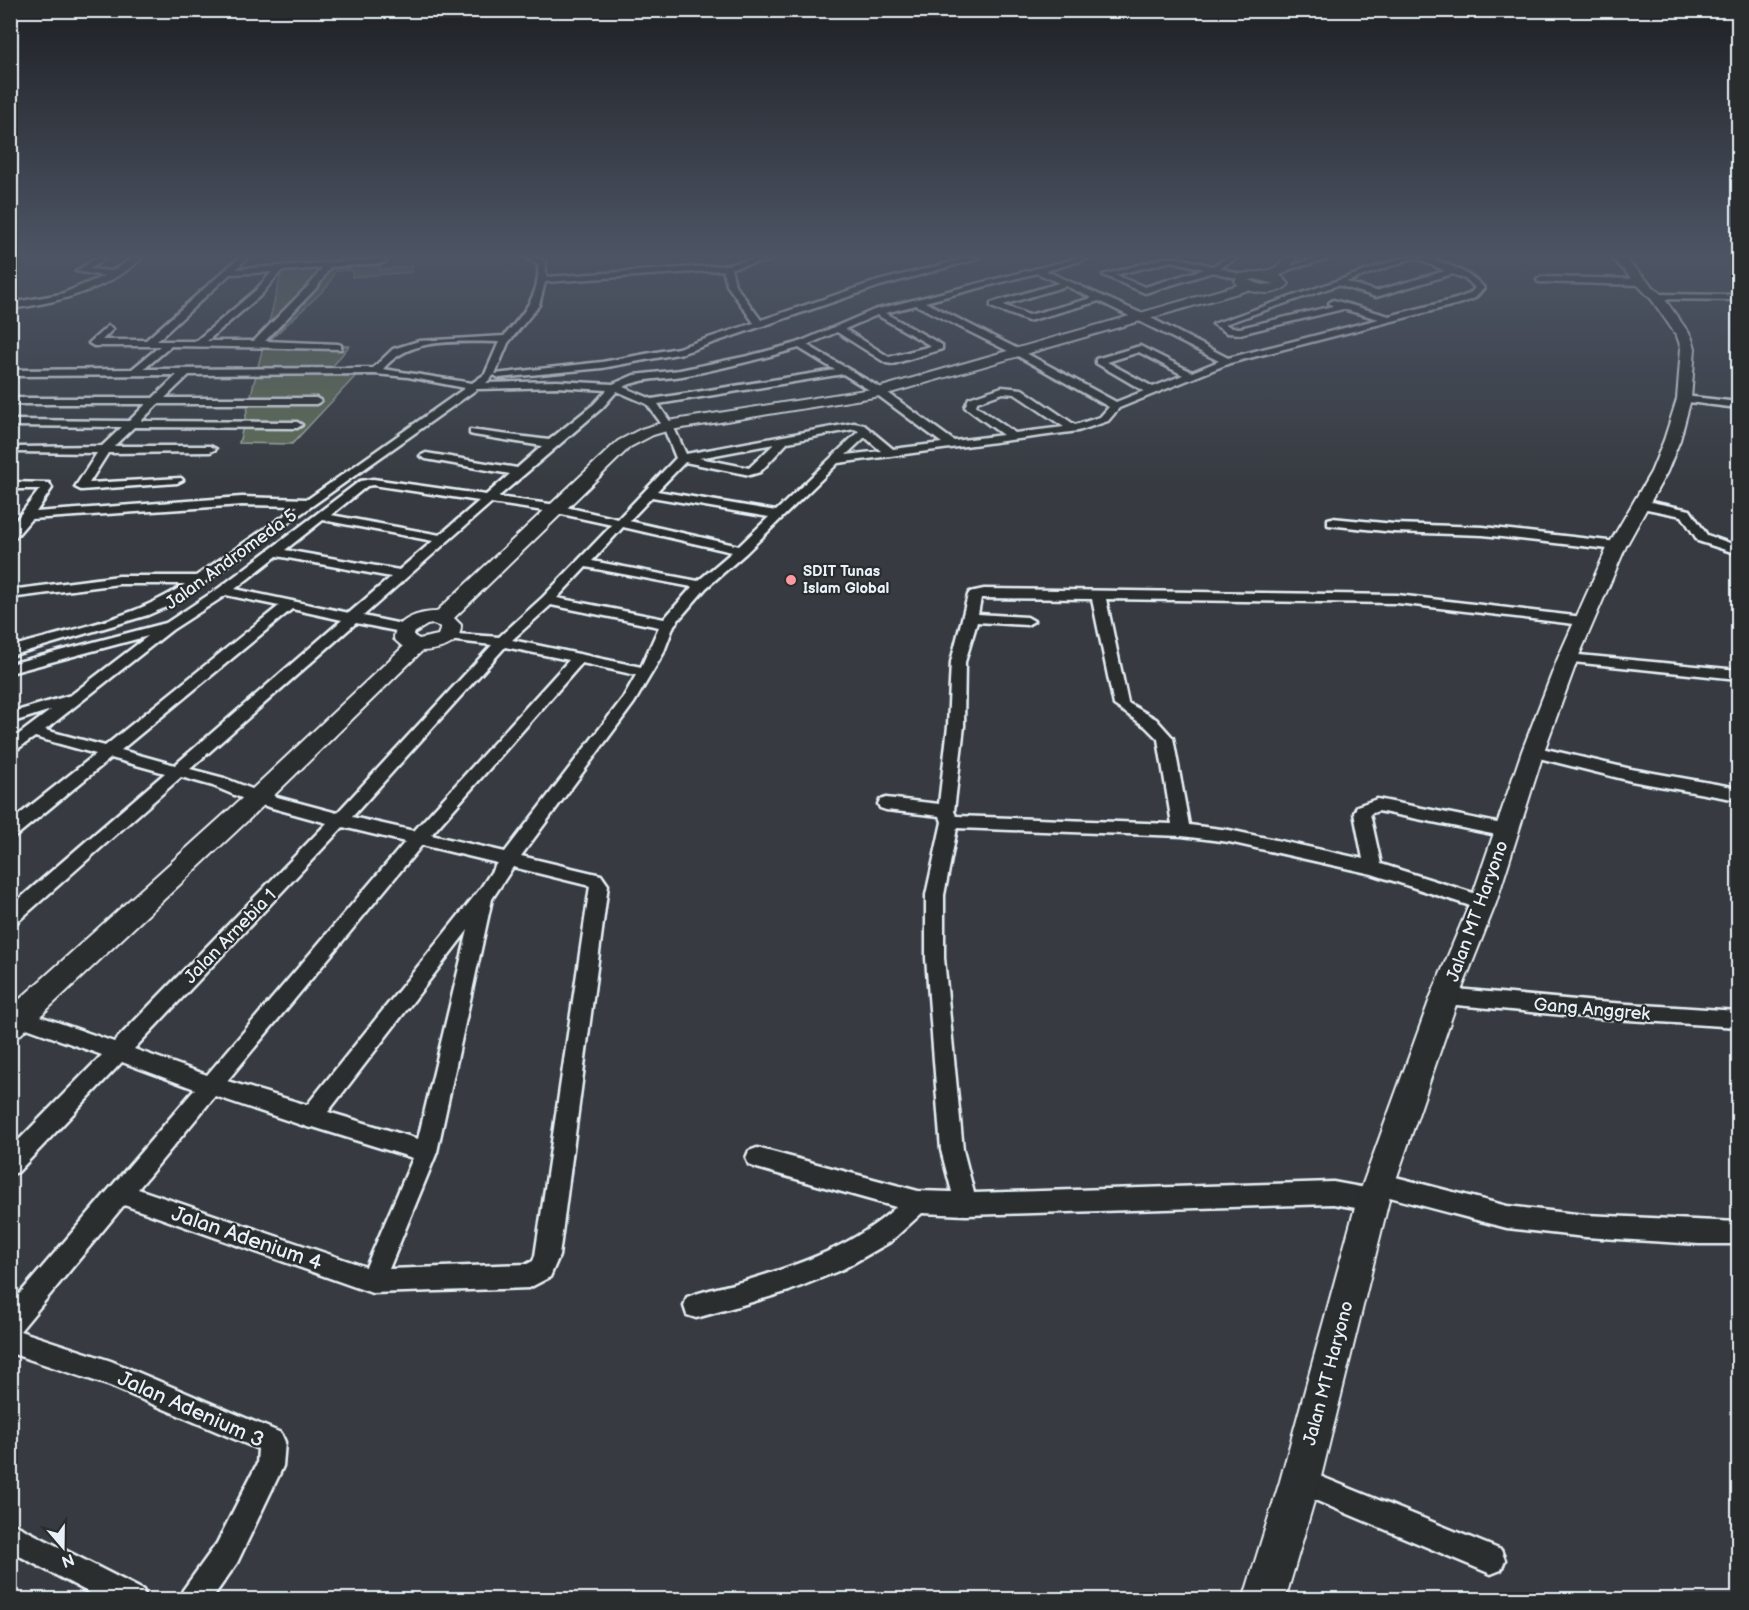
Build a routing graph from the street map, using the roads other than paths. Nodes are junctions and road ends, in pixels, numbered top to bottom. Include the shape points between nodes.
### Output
1 (104, 333) edge
2 (160, 333) edge
3 (210, 333) edge
4 (268, 333) edge
5 (512, 333) edge
6 (732, 333) edge
7 (828, 333) edge
8 (844, 333) edge
9 (914, 333) edge
10 (979, 333) edge
11 (1087, 333) edge
12 (1173, 333) edge
13 (1339, 333) edge
14 (1681, 333) edge
15 (507, 339) junction
16 (198, 343) junction
17 (148, 344) junction
18 (168, 344) junction
19 (257, 344) junction
20 (800, 345) junction
21 (338, 347) dead end
22 (1019, 353) junction
23 (1227, 361) junction
24 (376, 371) junction
25 (846, 371) junction
26 (135, 372) junction
27 (15, 375) edge
28 (182, 375) junction
29 (1191, 375) junction
30 (489, 376) junction
31 (338, 377) dead end
32 (472, 386) junction
33 (615, 387) junction
34 (1152, 390) junction
35 (880, 392) junction
36 (1684, 399) junction
37 (155, 400) junction
38 (316, 400) dead end
39 (647, 400) junction
40 (10, 401) edge
41 (1738, 405) edge
42 (598, 406) junction
43 (1115, 406) junction
44 (10, 423) edge
45 (130, 424) junction
46 (297, 425) dead end
47 (668, 426) junction
48 (1074, 429) junction
49 (865, 431) junction
50 (474, 432) dead end
51 (1013, 437) junction
52 (783, 441) junction
53 (551, 444) junction
54 (952, 445) junction
55 (105, 449) junction
56 (210, 449) dead end
57 (20, 450) dead end
58 (891, 453) junction
59 (426, 456) dead end
60 (682, 458) junction
61 (835, 460) junction
62 (519, 472) junction
63 (177, 480) dead end
64 (10, 486) edge
65 (649, 493) junction
66 (488, 499) junction
67 (311, 503) junction
68 (1641, 504) junction
69 (557, 509) junction
70 (779, 515) junction
71 (27, 516) junction
72 (319, 516) junction
73 (1332, 522) dead end
74 (619, 523) junction
75 (10, 536) edge
76 (442, 539) junction
77 (1617, 546) junction
78 (742, 550) junction
79 (1738, 550) edge
80 (274, 552) junction
81 (584, 563) junction
82 (402, 575) junction
83 (199, 580) junction
84 (701, 585) junction
85 (224, 591) junction
86 (1098, 593) junction
87 (10, 594) edge
88 (548, 600) junction
89 (289, 605) junction
90 (353, 618) junction
91 (971, 618) junction
92 (1027, 621) dead end
93 (1582, 621) junction
94 (667, 624) junction
95 (171, 626) junction
96 (445, 627) junction
97 (411, 637) junction
98 (502, 642) junction
99 (10, 652) edge
100 (1568, 658) junction
101 (578, 659) junction
102 (10, 669) edge
103 (644, 672) junction
104 (1738, 675) edge
105 (82, 695) junction
106 (10, 718) edge
107 (34, 732) junction
108 (10, 749) edge
109 (1533, 751) junction
110 (107, 752) junction
111 (179, 772) junction
112 (1738, 794) edge
113 (257, 798) junction
114 (886, 804) dead end
115 (10, 813) edge
116 (948, 816) junction
117 (29, 818) junction
118 (340, 820) junction
119 (1182, 830) junction
120 (1507, 831) junction
121 (10, 832) edge
122 (419, 837) junction
123 (509, 859) junction
124 (1373, 868) junction
125 (486, 894) junction
126 (1483, 903) junction
127 (10, 918) edge
128 (1445, 996) junction
129 (14, 1019) edge
130 (1738, 1019) edge
131 (120, 1052) junction
132 (210, 1085) junction
133 (310, 1118) junction
134 (426, 1152) junction
135 (757, 1158) dead end
136 (10, 1165) edge
137 (1377, 1192) junction
138 (122, 1194) junction
139 (918, 1202) junction
140 (966, 1204) junction
141 (1738, 1233) edge
142 (372, 1281) junction
143 (696, 1306) dead end
144 (10, 1324) edge
145 (10, 1340) edge
146 (1300, 1481) junction
147 (10, 1536) edge
148 (1491, 1560) dead end
149 (133, 1599) edge
150 (193, 1599) edge
151 (1264, 1599) edge

1 - 17 street via 94,343
2 - 17 street
3 - 16 street
4 - 19 street
5 - 15 street
6 - 30 street via 680,351 636,360
7 - 20 street
8 - 9 street via 892,361 939,347
10 - 22 street
11 - 22 street
12 - 23 street
13 - 23 street
14 - 36 street, Jalan MT Haryono via 1687,341
15 - 24 street via 407,346 396,351
15 - 30 street
16 - 18 street
16 - 19 street
17 - 18 street
18 - 26 street
19 - 21 street
20 - 25 street
20 - 33 street via 706,368 639,377
22 - 35 street
22 - 43 street
23 - 29 street
24 - 28 street
24 - 32 street
25 - 35 street
25 - 39 street
26 - 27 street
26 - 28 street
27 - 28 street
28 - 31 street
28 - 37 street
29 - 34 street
29 - 34 street via 1140,349 1099,361
30 - 32 street
32 - 33 street
32 - 67 street
33 - 39 street
33 - 42 street
34 - 43 street
35 - 47 street
35 - 54 street
36 - 41 street
36 - 68 street, Jalan MT Haryono via 1659,472
37 - 38 street
37 - 40 street
37 - 45 street
39 - 42 street
39 - 47 street
42 - 53 street
43 - 48 street via 1104,419
44 - 45 street
45 - 46 street
45 - 55 street
47 - 60 street
47 - 69 street via 624,444
48 - 51 street
48 - 51 street via 1018,391 1002,390 973,400 970,407
49 - 52 street via 854,426
49 - 58 street
49 - 61 street
50 - 53 street
51 - 54 street
52 - 60 street
52 - 60 street via 750,472
53 - 62 street
54 - 58 street
55 - 56 street
55 - 57 street
55 - 63 street via 81,487
58 - 61 street
59 - 62 street
60 - 65 street, Jalan Arnebia 1
61 - 70 street
62 - 66 street
64 - 71 street via 45,484 44,493
65 - 70 street
65 - 74 street, Jalan Arnebia 1
66 - 69 street
66 - 72 street, Jalan Andromeda 5 via 373,482 359,485
66 - 76 street
67 - 71 street via 242,501
67 - 83 street
68 - 77 street, Jalan MT Haryono
68 - 79 street via 1686,513 1702,538
69 - 74 street
69 - 96 street
70 - 78 street
71 - 75 street
72 - 76 street
72 - 80 street, Jalan Andromeda 5
73 - 77 street via 1483,531
74 - 78 street
74 - 81 street, Jalan Arnebia 1
76 - 82 street
77 - 93 street, Jalan MT Haryono
78 - 84 street
80 - 82 street
80 - 85 street, Jalan Andromeda 5
81 - 84 street
81 - 88 street, Jalan Arnebia 1
82 - 90 street
83 - 87 street via 119,580
83 - 99 street via 151,609
84 - 94 street
85 - 89 street
85 - 95 street, Jalan Andromeda 5
86 - 91 street via 984,592 975,595
86 - 93 street via 1397,599
86 - 119 street via 1121,705 1151,723 1165,738
88 - 94 street
88 - 98 street, Jalan Arnebia 1
89 - 90 street
89 - 110 street
90 - 97 street
90 - 111 street
91 - 92 street
91 - 116 street via 958,662
93 - 100 street, Jalan MT Haryono
94 - 103 street via 656,654
95 - 102 street, Jalan Andromeda 5
95 - 105 street
96 - 97 street via 422,620
96 - 98 street
97 - 113 street
98 - 101 street
98 - 118 street, Jalan Arnebia 1
100 - 104 street
100 - 109 street, Jalan MT Haryono
101 - 103 street
101 - 122 street
103 - 123 street via 629,700
105 - 106 street
105 - 107 street
107 - 108 street
107 - 110 street
109 - 112 street via 1631,775
109 - 120 street, Jalan MT Haryono
110 - 111 street
110 - 117 street
111 - 113 street
111 - 127 street
113 - 118 street
113 - 129 street
114 - 116 street
115 - 117 street
116 - 119 street
116 - 140 street via 935,895 935,958 952,1150
117 - 121 street
118 - 122 street
118 - 131 street, Jalan Arnebia 1
119 - 124 street via 1229,836
120 - 124 street via 1370,806 1362,813
120 - 126 street, Jalan MT Haryono
122 - 123 street
122 - 132 street
123 - 125 street
123 - 142 street via 595,880 599,885 548,1256 542,1269 529,1276
124 - 126 street
125 - 133 street
125 - 134 street
126 - 128 street, Jalan MT Haryono
128 - 130 street, Gang Anggrek
128 - 137 street, Jalan MT Haryono
129 - 131 street
131 - 132 street
131 - 136 street, Jalan Arnebia 1
132 - 133 street
132 - 138 street
133 - 134 street
134 - 142 street
135 - 139 street
137 - 140 street
137 - 141 street via 1507,1217 1585,1226
137 - 146 street, Jalan MT Haryono
138 - 142 street, Jalan Adenium 4
138 - 144 street
139 - 140 street
139 - 143 street via 877,1238 829,1262 764,1287
145 - 150 street, Jalan Adenium 3 via 111,1374 272,1442 270,1466 227,1553
146 - 148 street
146 - 151 street, Jalan MT Haryono
147 - 149 street

